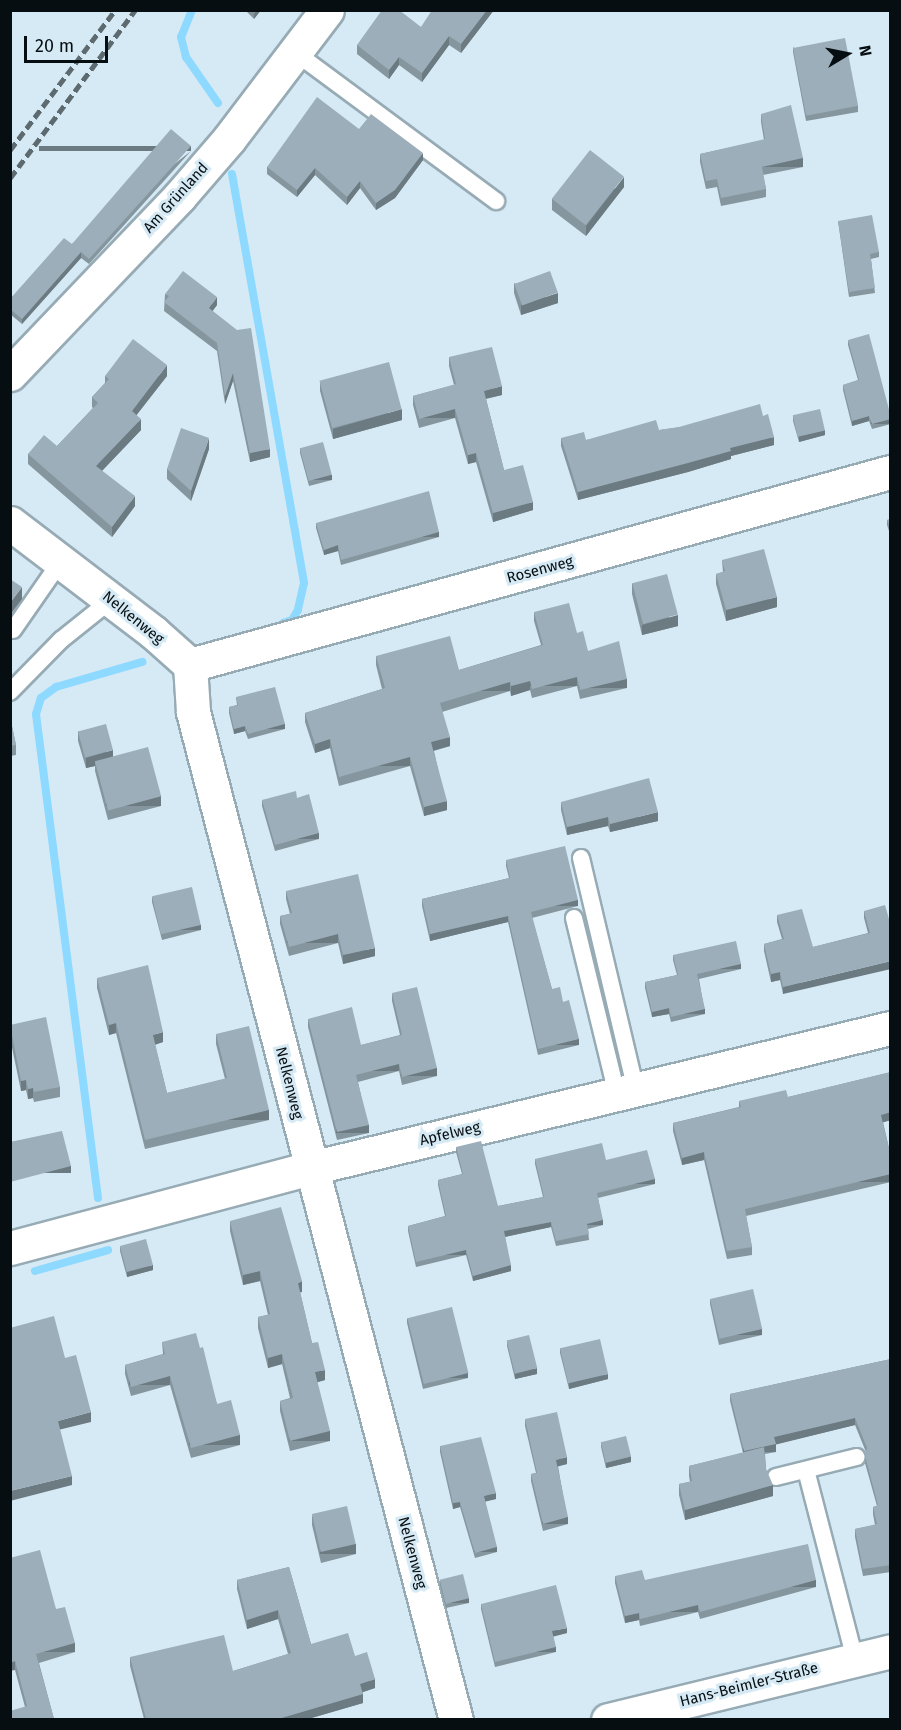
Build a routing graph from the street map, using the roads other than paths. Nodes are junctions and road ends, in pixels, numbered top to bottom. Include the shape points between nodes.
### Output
1 (327, 10) edge
2 (296, 53) junction
3 (496, 201) dead end
4 (10, 374) edge
5 (891, 472) edge
6 (10, 524) edge
7 (61, 561) junction
8 (111, 600) junction
9 (13, 630) dead end
10 (190, 665) junction
11 (10, 692) edge
12 (580, 858) dead end
13 (574, 918) dead end
14 (891, 1028) edge
15 (627, 1092) junction
16 (311, 1168) junction
17 (10, 1248) edge
18 (857, 1457) dead end
19 (806, 1470) junction
20 (776, 1477) dead end
21 (891, 1651) edge
22 (855, 1660) junction
23 (456, 1719) edge
24 (608, 1719) edge

1 - 2 street, Am Grünland
2 - 3 lane
2 - 4 street, Am Grünland via 179,197
5 - 10 street, Rosenweg
6 - 7 street, Nelkenweg
7 - 8 street, Nelkenweg
7 - 9 lane
8 - 10 street, Nelkenweg
8 - 11 lane via 61,640
10 - 16 street, Nelkenweg via 193,712
12 - 15 lane
13 - 15 lane
14 - 15 street, Apfelweg
15 - 16 street, Apfelweg
16 - 17 street, Apfelweg
16 - 23 street, Nelkenweg
18 - 19 lane
19 - 20 lane
19 - 22 lane
21 - 22 street, Hans-Beimler-Straße
22 - 24 street, Hans-Beimler-Straße

